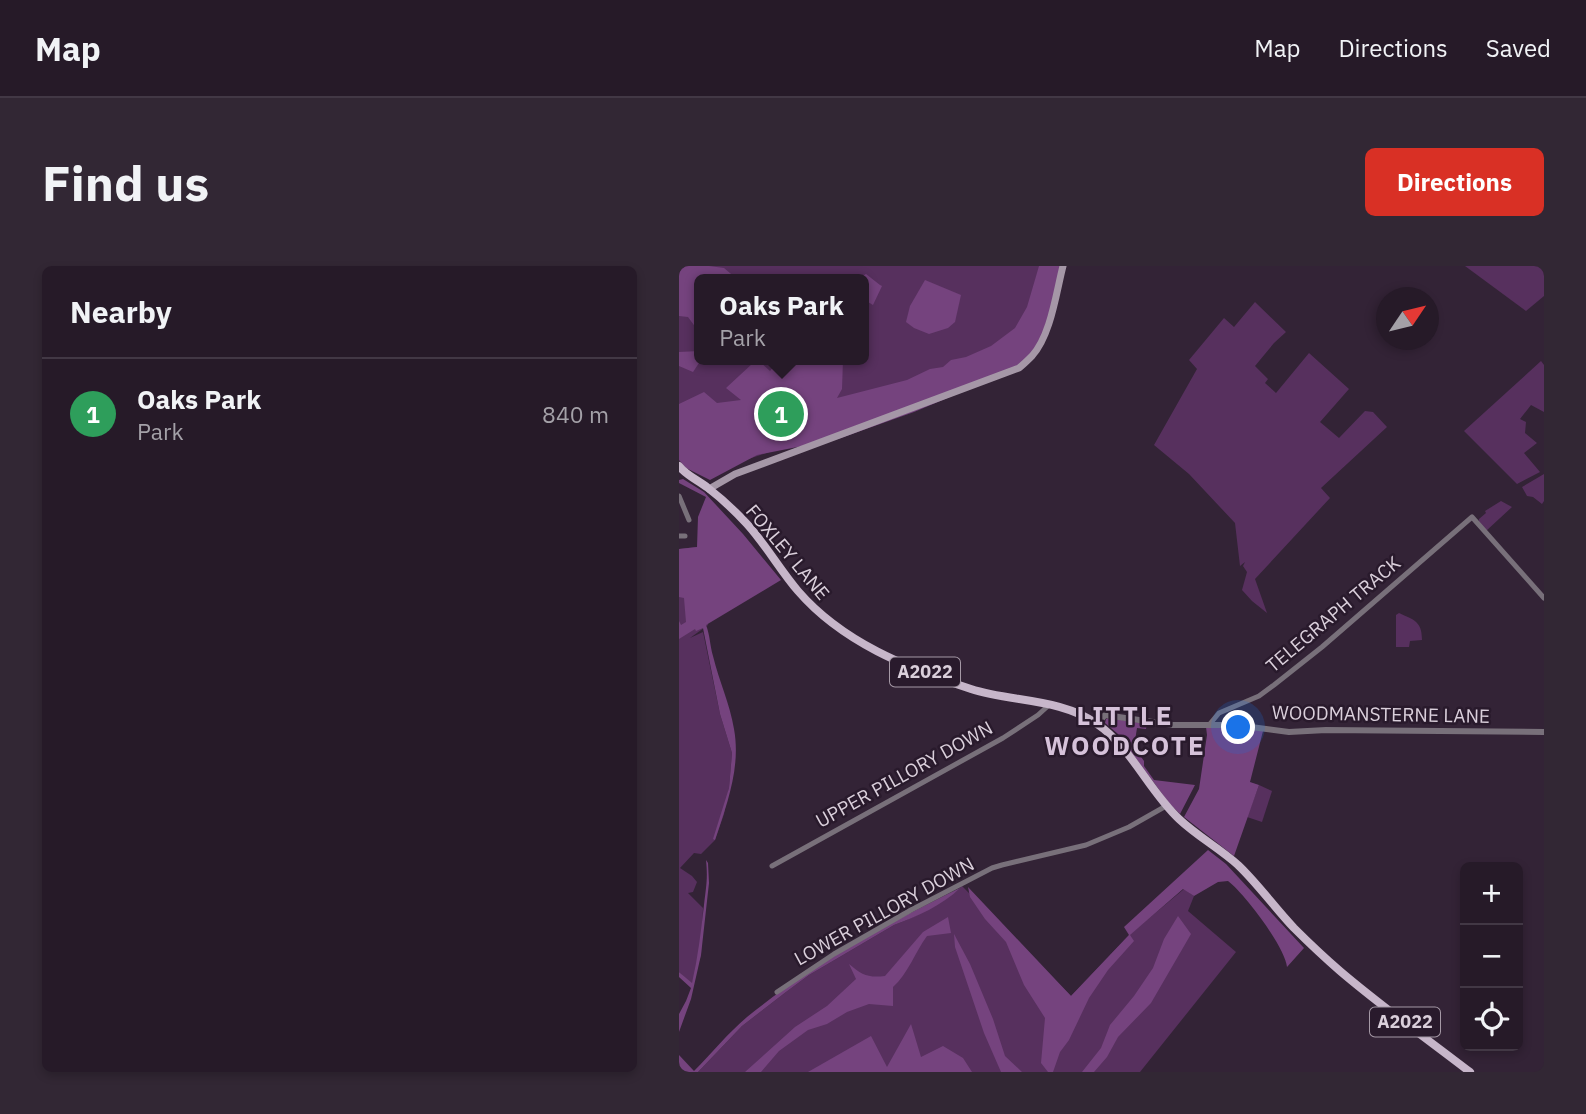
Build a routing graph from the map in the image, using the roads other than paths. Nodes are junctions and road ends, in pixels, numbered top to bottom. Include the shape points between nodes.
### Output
1 (1063, 266) edge
2 (680, 470) edge
3 (709, 489) junction
4 (679, 496) edge
5 (689, 520) dead end
6 (1544, 597) edge
7 (1049, 705) junction
8 (1097, 724) junction
9 (1209, 725) junction
10 (1544, 732) edge
11 (1166, 806) junction
12 (772, 866) dead end
13 (777, 992) dead end
14 (1470, 1072) edge

1 - 3 main road via 1041,343 1020,368 735,474
2 - 3 main road, FOXLEY LANE / A2022
3 - 7 main road, FOXLEY LANE / A2022 via 747,524 811,605 862,644 972,689
4 - 5 street
6 - 9 street, TELEGRAPH TRACK via 1472,517 1274,685 1219,713
7 - 8 main road, FOXLEY LANE / A2022
7 - 12 street, UPPER PILLORY DOWN via 1003,737
8 - 9 street, WOODMANSTERNE LANE via 1105,715
8 - 11 main road, A2022
9 - 10 street, WOODMANSTERNE LANE via 1289,732
11 - 13 street, LOWER PILLORY DOWN via 1086,845 992,868 834,954
11 - 14 main road, A2022 via 1241,868 1341,972

